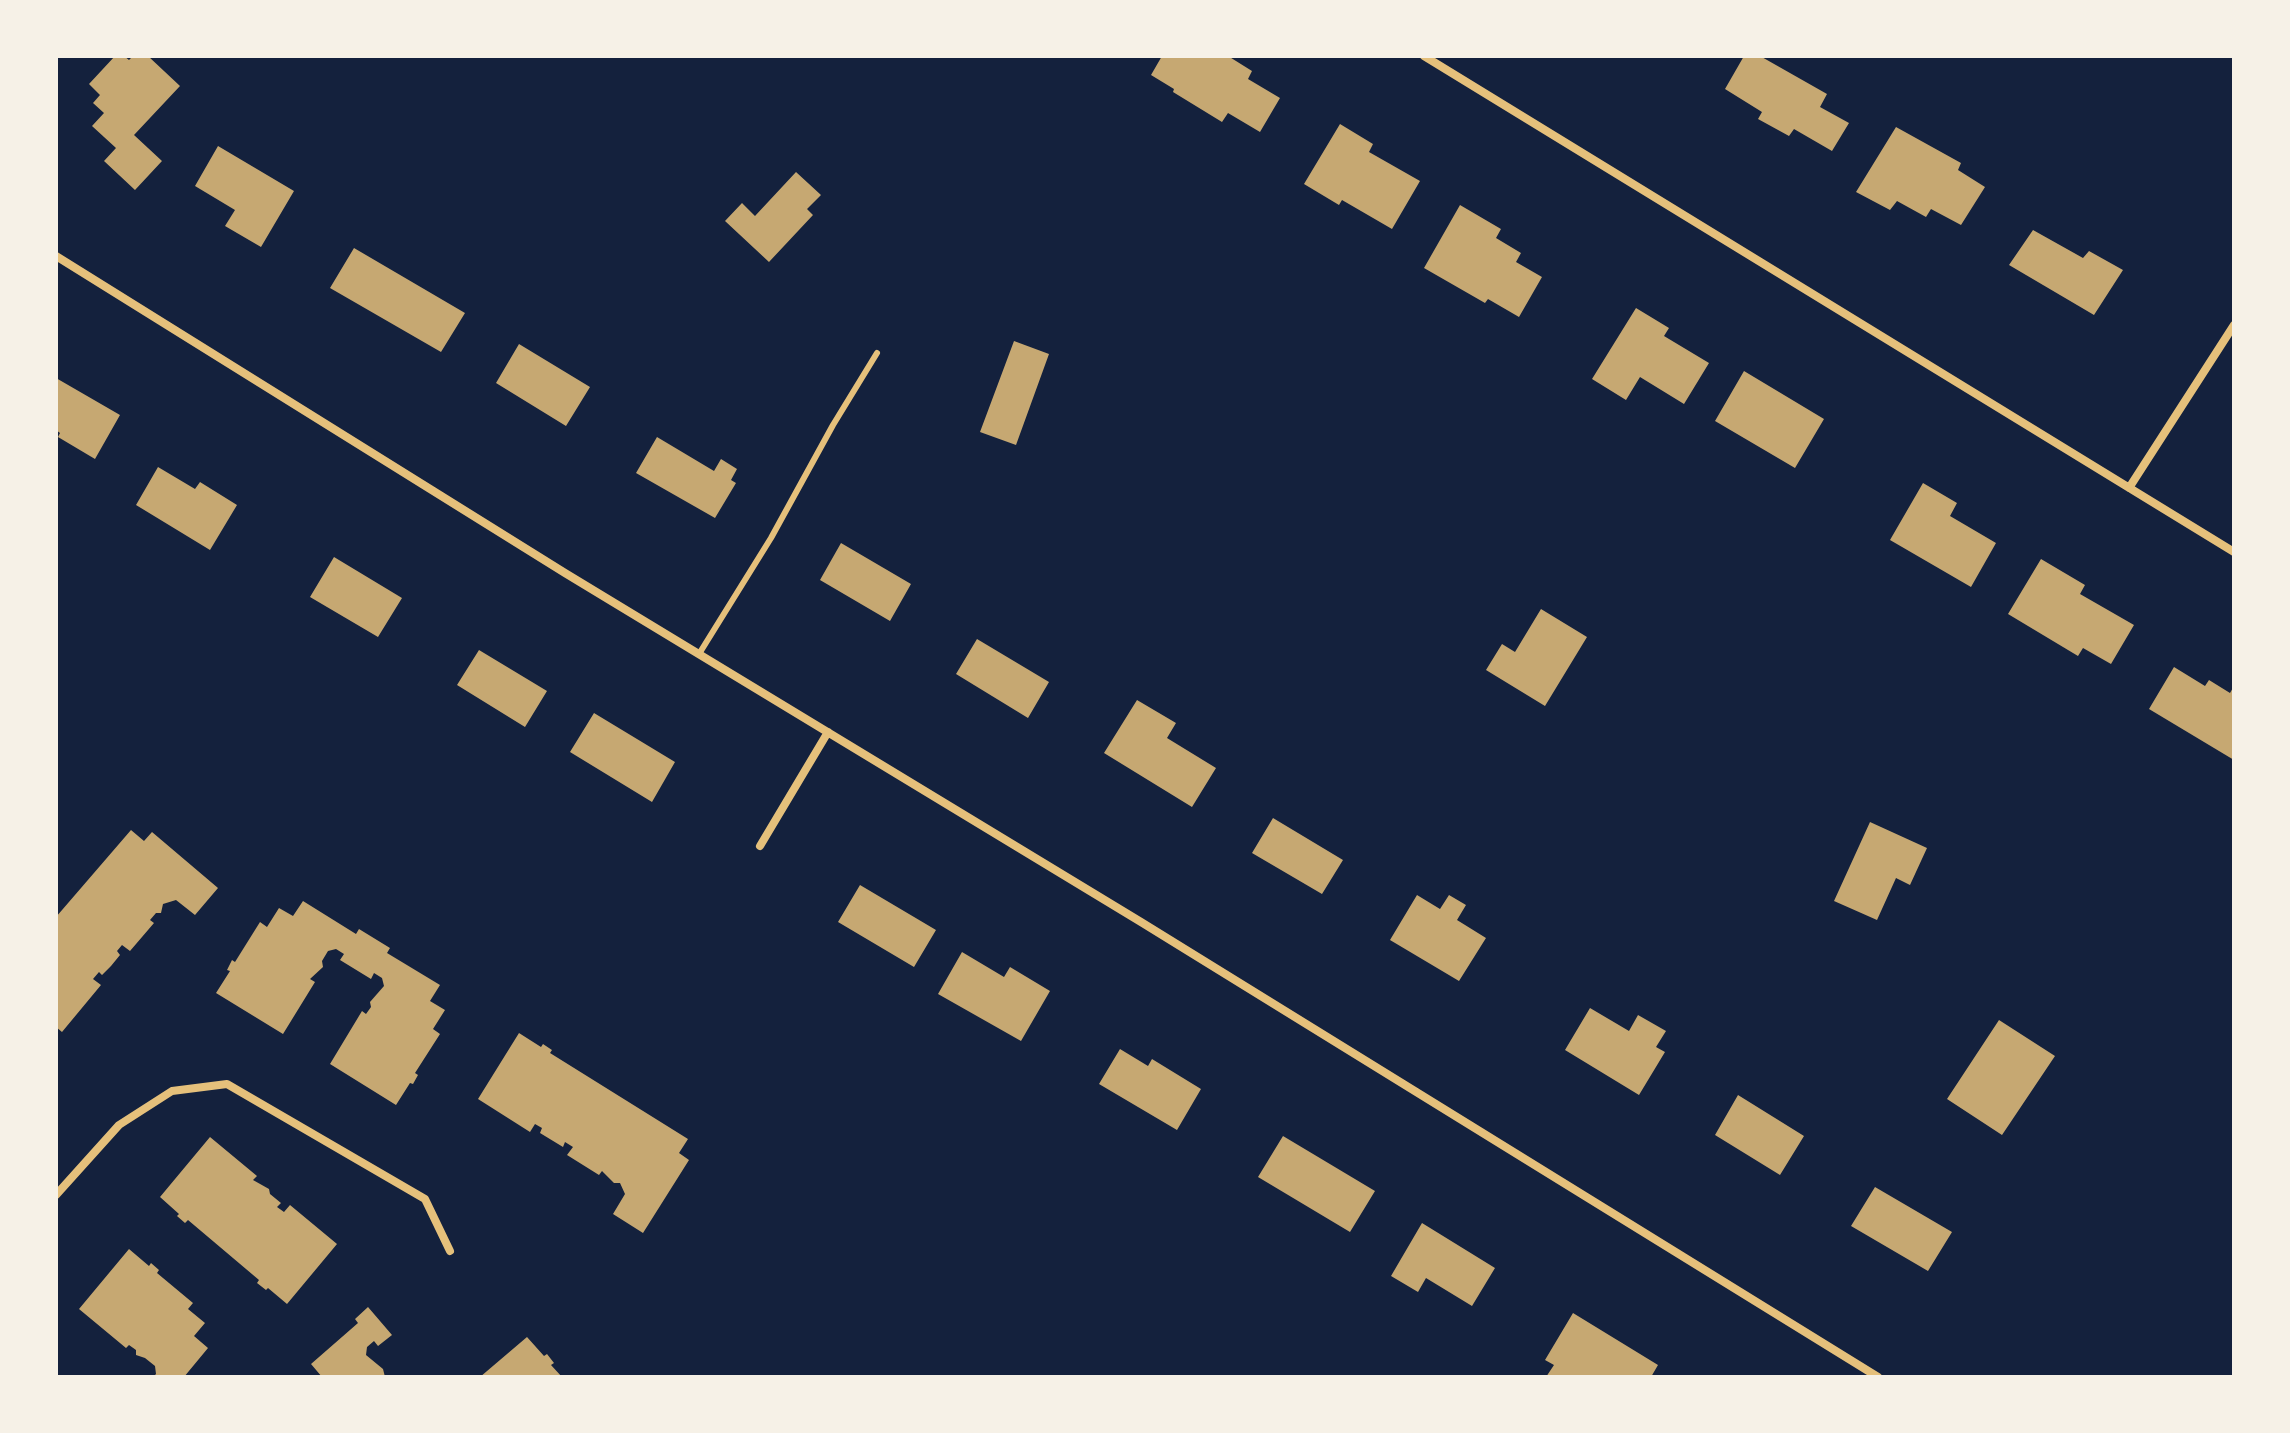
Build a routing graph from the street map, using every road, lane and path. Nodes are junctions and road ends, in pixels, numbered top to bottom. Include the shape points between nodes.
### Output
1 (1424, 56) edge
2 (56, 256) edge
3 (2234, 325) edge
4 (877, 353) dead end
5 (2129, 488) junction
6 (2234, 552) edge
7 (699, 654) junction
8 (828, 732) junction
9 (760, 846) dead end
10 (56, 1195) edge
11 (450, 1251) dead end
12 (1878, 1377) edge

1 - 5 street
2 - 7 street
3 - 5 street
4 - 7 lane
5 - 6 street
7 - 8 street
8 - 9 street
8 - 12 street
10 - 11 street via 119,1125 172,1091 227,1084 425,1199

